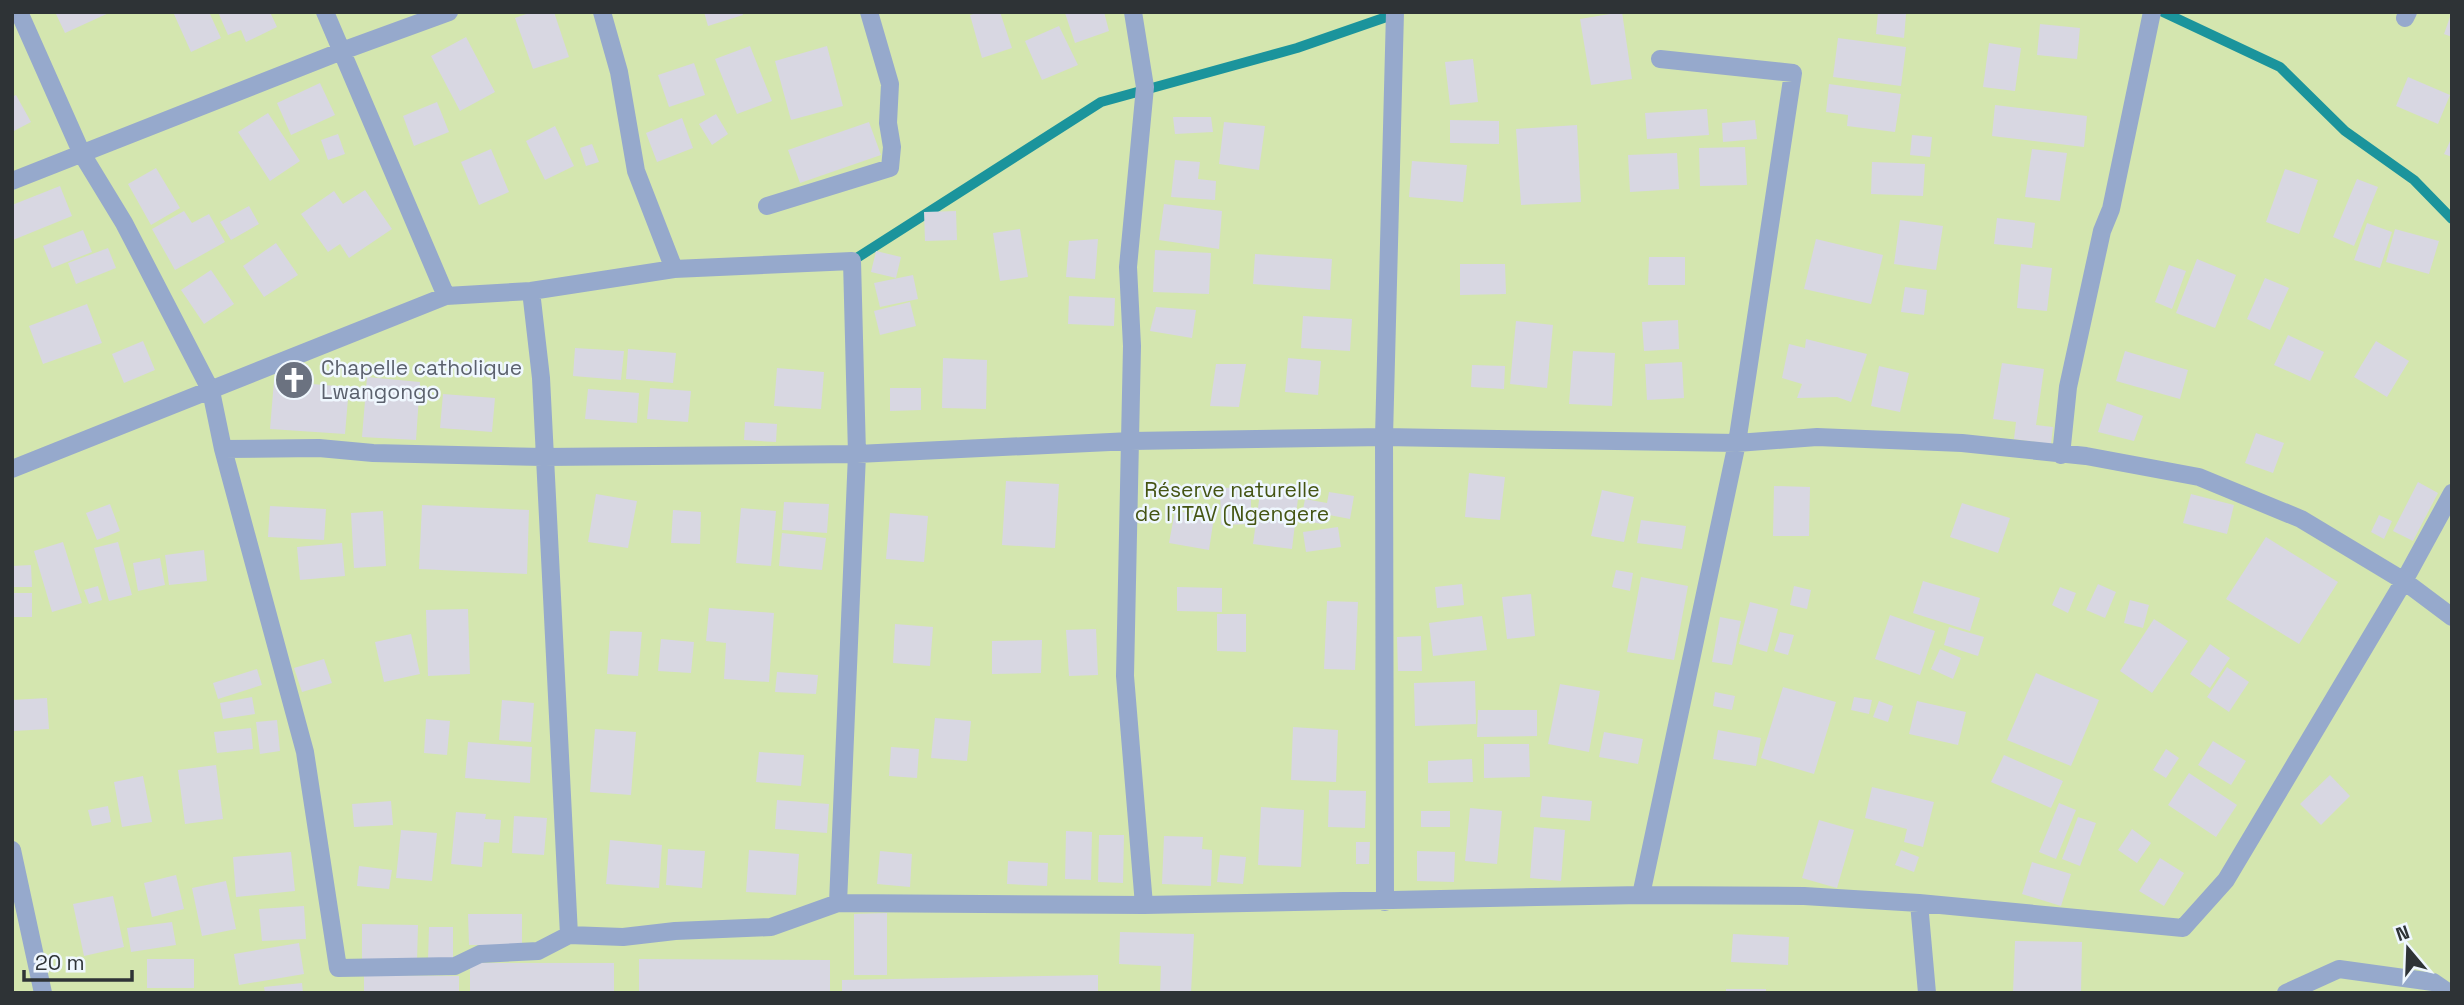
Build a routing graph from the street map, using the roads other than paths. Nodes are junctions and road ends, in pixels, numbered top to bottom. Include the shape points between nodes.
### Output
1 (19, 12) edge
2 (325, 12) edge
3 (449, 12) edge
4 (602, 12) edge
5 (869, 12) edge
6 (1133, 12) edge
7 (1395, 12) edge
8 (2152, 12) edge
9 (342, 51) junction
10 (1660, 59) dead end
11 (82, 155) junction
12 (12, 181) edge
13 (767, 206) dead end
14 (674, 270) junction
15 (531, 292) junction
16 (446, 296) junction
17 (211, 391) junction
18 (1384, 437) junction
19 (1131, 441) junction
20 (1737, 443) junction
21 (223, 449) junction
22 (857, 454) junction
23 (2062, 455) junction
24 (543, 457) junction
25 (12, 469) edge
26 (2452, 493) edge
27 (2404, 582) junction
28 (2452, 617) edge
29 (12, 850) edge
30 (1641, 895) junction
31 (1385, 902) junction
32 (838, 903) junction
33 (1919, 903) junction
34 (1144, 905) junction
35 (569, 935) junction
36 (43, 993) edge
37 (1927, 993) edge
38 (2286, 993) edge
39 (2449, 993) edge

1 - 11 street
2 - 9 street
3 - 9 street
4 - 14 street via 619,72 636,171
5 - 13 street via 890,84 890,168
6 - 19 street via 1145,88 1128,267
7 - 18 street
8 - 23 street via 2068,387
9 - 11 street
9 - 16 street
10 - 20 street via 1793,73
11 - 12 street
11 - 17 street via 124,223
14 - 15 street
14 - 22 street via 852,261
15 - 16 street
15 - 24 street via 541,378
16 - 17 street
17 - 21 street
17 - 25 street
18 - 19 street
18 - 20 street
18 - 31 street
19 - 22 street
19 - 34 street via 1125,676
20 - 23 street via 1817,437 1962,443
20 - 30 street
21 - 24 street
21 - 35 street via 304,752 338,968 456,966 480,954 538,951
22 - 24 street
22 - 32 street
23 - 27 street via 2199,477 2301,519
24 - 35 street
26 - 27 street
27 - 28 street
27 - 33 street via 2226,880 2183,928
29 - 36 street
30 - 31 street
30 - 33 street via 1804,896
31 - 34 street
32 - 34 street
32 - 35 street via 771,927 623,937
33 - 37 street
38 - 39 street via 2339,969 2433,982

